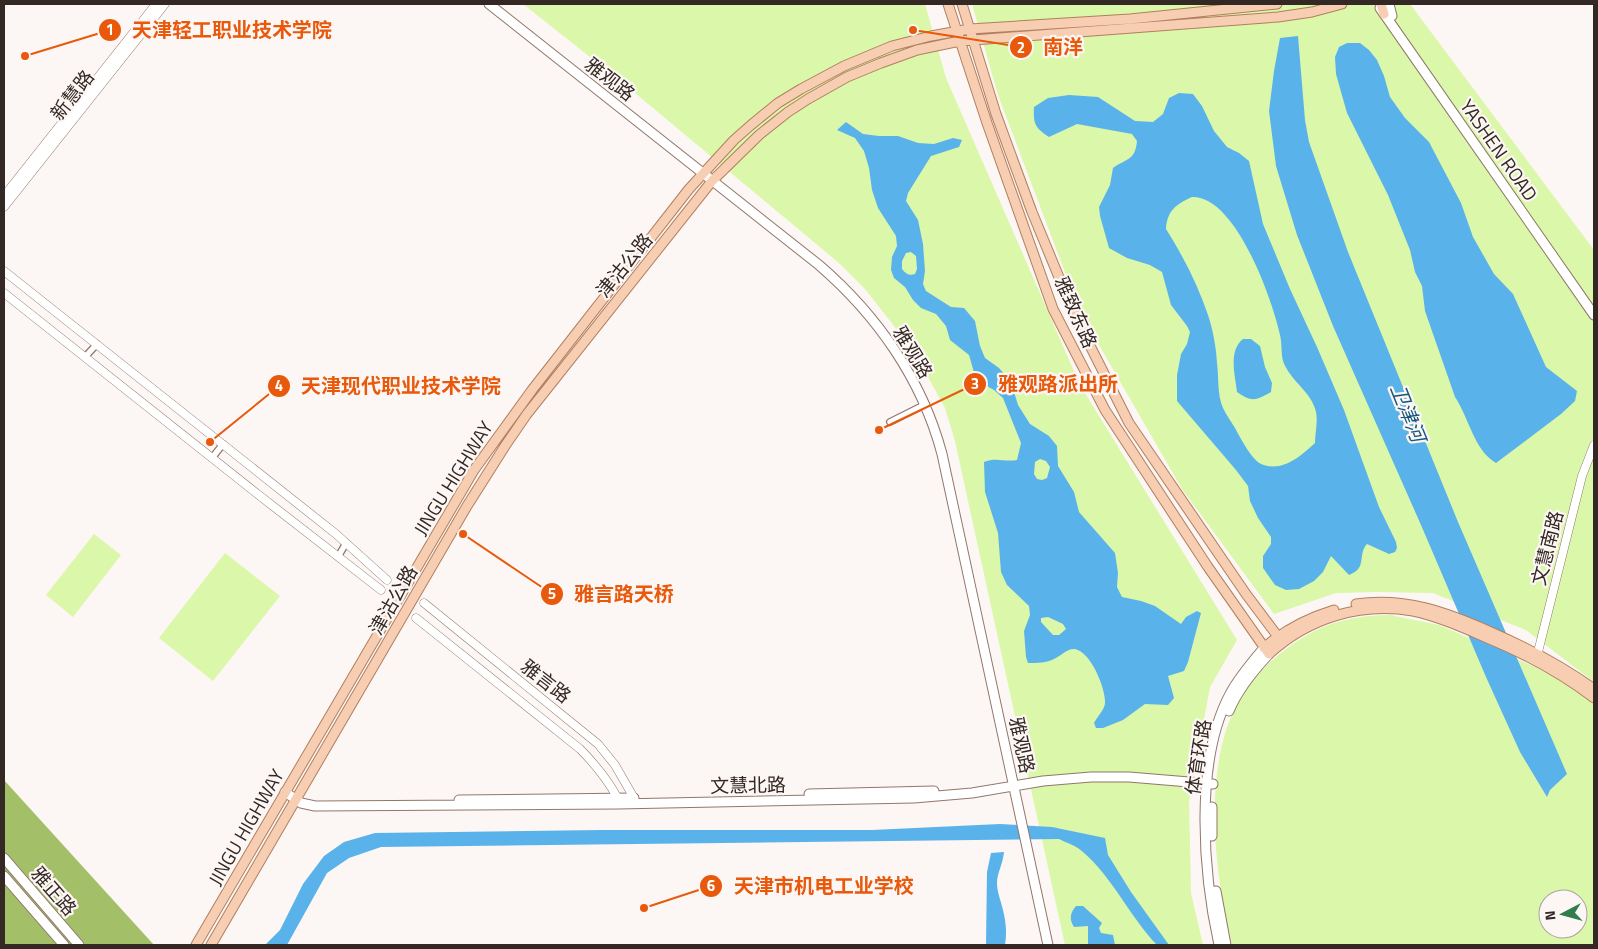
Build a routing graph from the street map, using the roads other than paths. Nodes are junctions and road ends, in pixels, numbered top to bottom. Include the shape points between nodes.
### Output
1 (156, 4) edge
2 (165, 4) edge
3 (489, 4) edge
4 (494, 4) edge
5 (948, 4) edge
6 (962, 4) edge
7 (1278, 4) edge
8 (1342, 4) edge
9 (1381, 4) edge
10 (1389, 4) edge
11 (1388, 15) junction
12 (970, 29) junction
13 (957, 30) junction
14 (973, 39) junction
15 (960, 41) junction
16 (704, 171) junction
17 (714, 179) junction
18 (4, 196) edge
19 (4, 207) edge
20 (5, 274) edge
21 (4, 293) edge
22 (1594, 305) edge
23 (1594, 315) edge
24 (97, 344) junction
25 (85, 357) junction
26 (926, 404) junction
27 (890, 422) dead end
28 (223, 444) junction
29 (1594, 445) edge
30 (212, 458) junction
31 (346, 543) junction
32 (338, 557) junction
33 (387, 580) dead end
34 (381, 590) dead end
35 (424, 603) dead end
36 (416, 618) dead end
37 (1280, 639) junction
38 (1266, 651) junction
39 (1537, 656) junction
40 (1594, 689) edge
41 (1594, 698) edge
42 (1211, 781) junction
43 (1015, 783) junction
44 (286, 790) junction
45 (297, 797) junction
46 (617, 798) junction
47 (634, 798) junction
48 (1030, 850) junction
49 (4, 858) edge
50 (4, 876) edge
51 (64, 945) edge
52 (79, 945) edge
53 (196, 945) edge
54 (211, 945) edge
55 (1048, 945) edge
56 (1053, 945) edge
57 (1219, 945) edge
58 (1226, 945) edge

1 - 18 street, 新慧路
2 - 19 street, 新慧路
3 - 16 main road, 雅观路
4 - 16 main road, 雅观路
5 - 13 main road, 雅致东路
6 - 12 main road, 雅致东路
7 - 12 main road, JINGU HIGHWAY via 1130,19
8 - 14 main road, 津沽公路 via 1270,18
9 - 11 main road
10 - 11 main road
11 - 22 main road, YASHEN ROAD
11 - 23 main road, YASHEN ROAD
12 - 13 main road, JINGU HIGHWAY
12 - 14 main road, 雅致东路
13 - 15 main road, 雅致东路
13 - 16 main road, JINGU HIGHWAY via 869,54 801,89 750,126
14 - 15 main road, 津沽公路
14 - 37 main road, 雅致东路 via 1032,212 1075,316 1129,423
15 - 17 main road, 津沽公路 via 917,50 847,77 788,112
15 - 38 main road, 雅致东路 via 1053,309 1105,410
16 - 17 main road, 雅观路
16 - 44 main road, JINGU HIGHWAY via 576,332 479,463
17 - 26 main road, 雅观路 via 848,291 898,353
17 - 45 main road, 津沽公路 via 505,446
20 - 24 street
21 - 25 street
24 - 25 street
24 - 28 street
25 - 30 street
26 - 27 street
26 - 43 main road, 雅观路 via 939,442
28 - 30 street
28 - 31 street
29 - 39 street, 文慧南路 via 1582,476
30 - 32 street
31 - 32 street
31 - 33 street
32 - 34 street
35 - 47 street, 雅言路 via 598,744
36 - 46 street, 雅言路 via 580,749 602,772
37 - 38 main road, 体育环路
37 - 39 main road, 体育环路 via 1340,613 1357,609 1398,609 1461,627 1519,652
37 - 39 main road, 体育环路 via 1317,615 1342,607 1371,602 1410,604 1458,617
38 - 42 main road, 体育环路 via 1239,680 1224,706 1214,736
39 - 40 main road, 体育环路 via 1563,668
39 - 41 main road, 体育环路
42 - 43 main road, 文慧北路 via 1094,771 1053,774
42 - 57 main road, 体育环路 via 1206,821 1207,860
42 - 58 main road, 体育环路 via 1214,868
43 - 45 main road, 文慧北路 via 941,796 835,800 315,806
43 - 47 main road, 文慧北路 via 940,791
43 - 48 main road, 雅观路
44 - 45 main road, 文慧北路
44 - 53 main road, JINGU HIGHWAY
45 - 46 main road, 文慧北路 via 320,802
45 - 54 main road, 津沽公路
46 - 47 main road, 文慧北路
48 - 55 main road, 雅观路
48 - 56 main road, 雅观路
49 - 52 main road, 雅正路
50 - 51 main road, 雅正路

